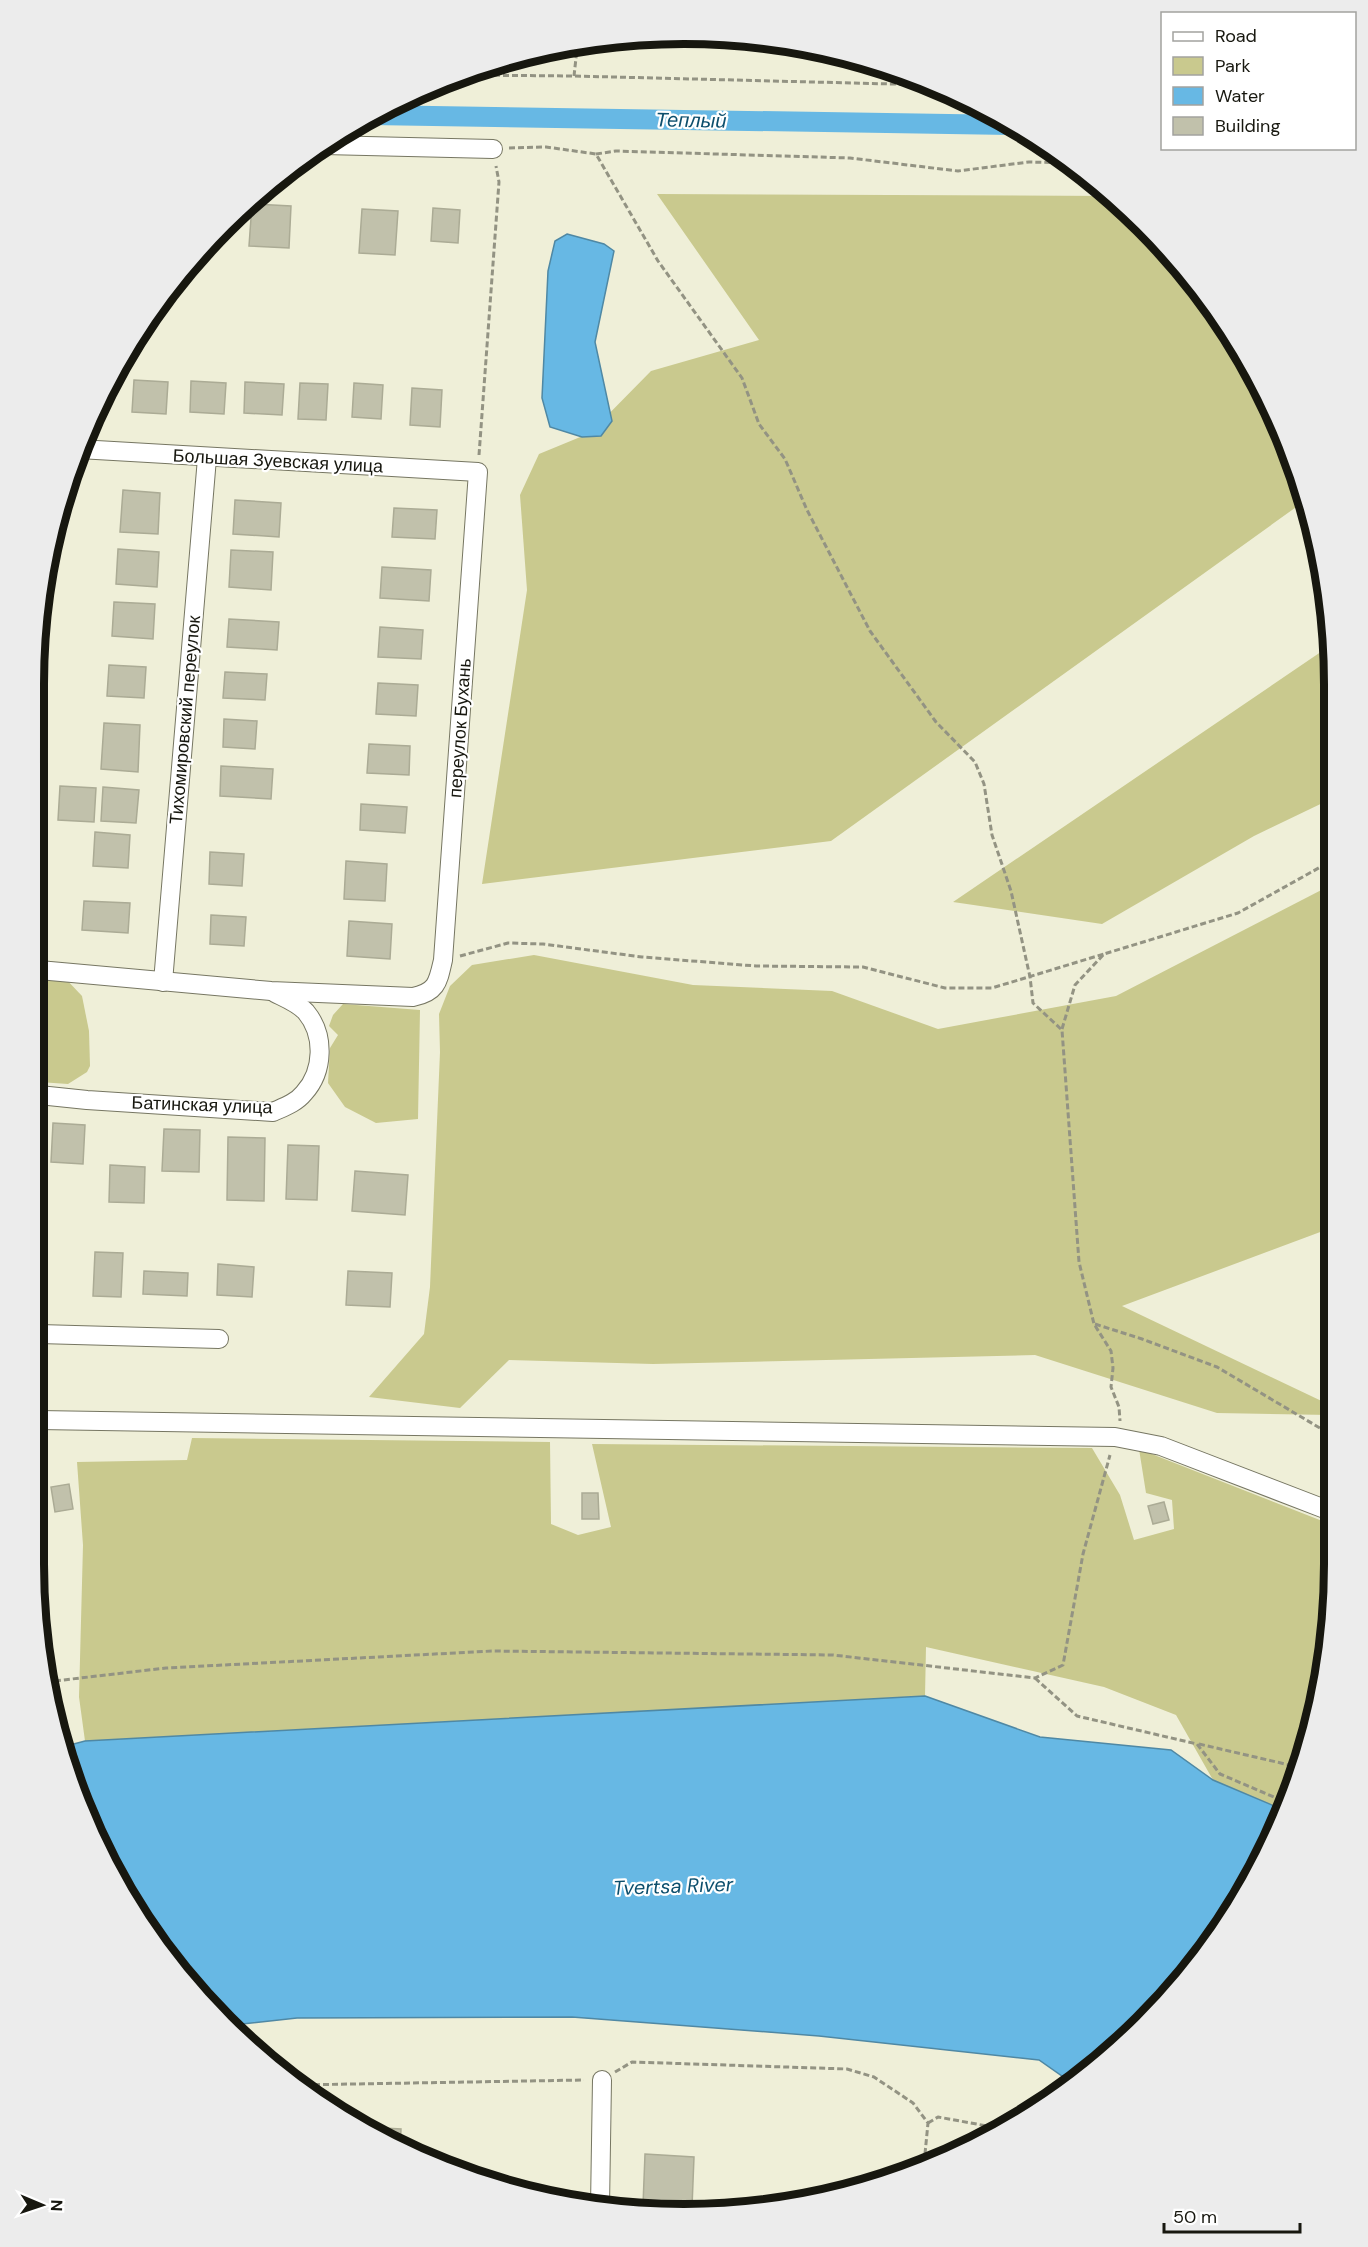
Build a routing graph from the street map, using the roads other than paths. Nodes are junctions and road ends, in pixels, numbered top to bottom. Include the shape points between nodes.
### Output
1 (337, 145) edge
2 (493, 148) road end
3 (88, 450) edge
4 (207, 458) junction
5 (477, 472) joint
6 (44, 970) edge
7 (164, 982) junction
8 (437, 984) joint
9 (271, 991) junction
10 (44, 1095) edge
11 (44, 1334) edge
12 (219, 1339) dead end
13 (44, 1420) edge
14 (1324, 1509) edge
15 (602, 2080) road end
16 (600, 2198) edge

1 - 2 street
3 - 4 street, Большая Зуевская улица
4 - 5 street, Большая Зуевская улица
4 - 7 street, Тихомировский переулок
5 - 8 street, переулок Бухань via 443,960
6 - 7 street, Батинская улица
7 - 9 street, Батинская улица
8 - 9 street, Батинская улица via 425,994 413,997
9 - 10 street, Батинская улица via 305,1011 315,1025 320,1043 320,1061 314,1078 304,1094 290,1105 273,1112
11 - 12 street
13 - 14 street via 1118,1437 1161,1446
15 - 16 street

